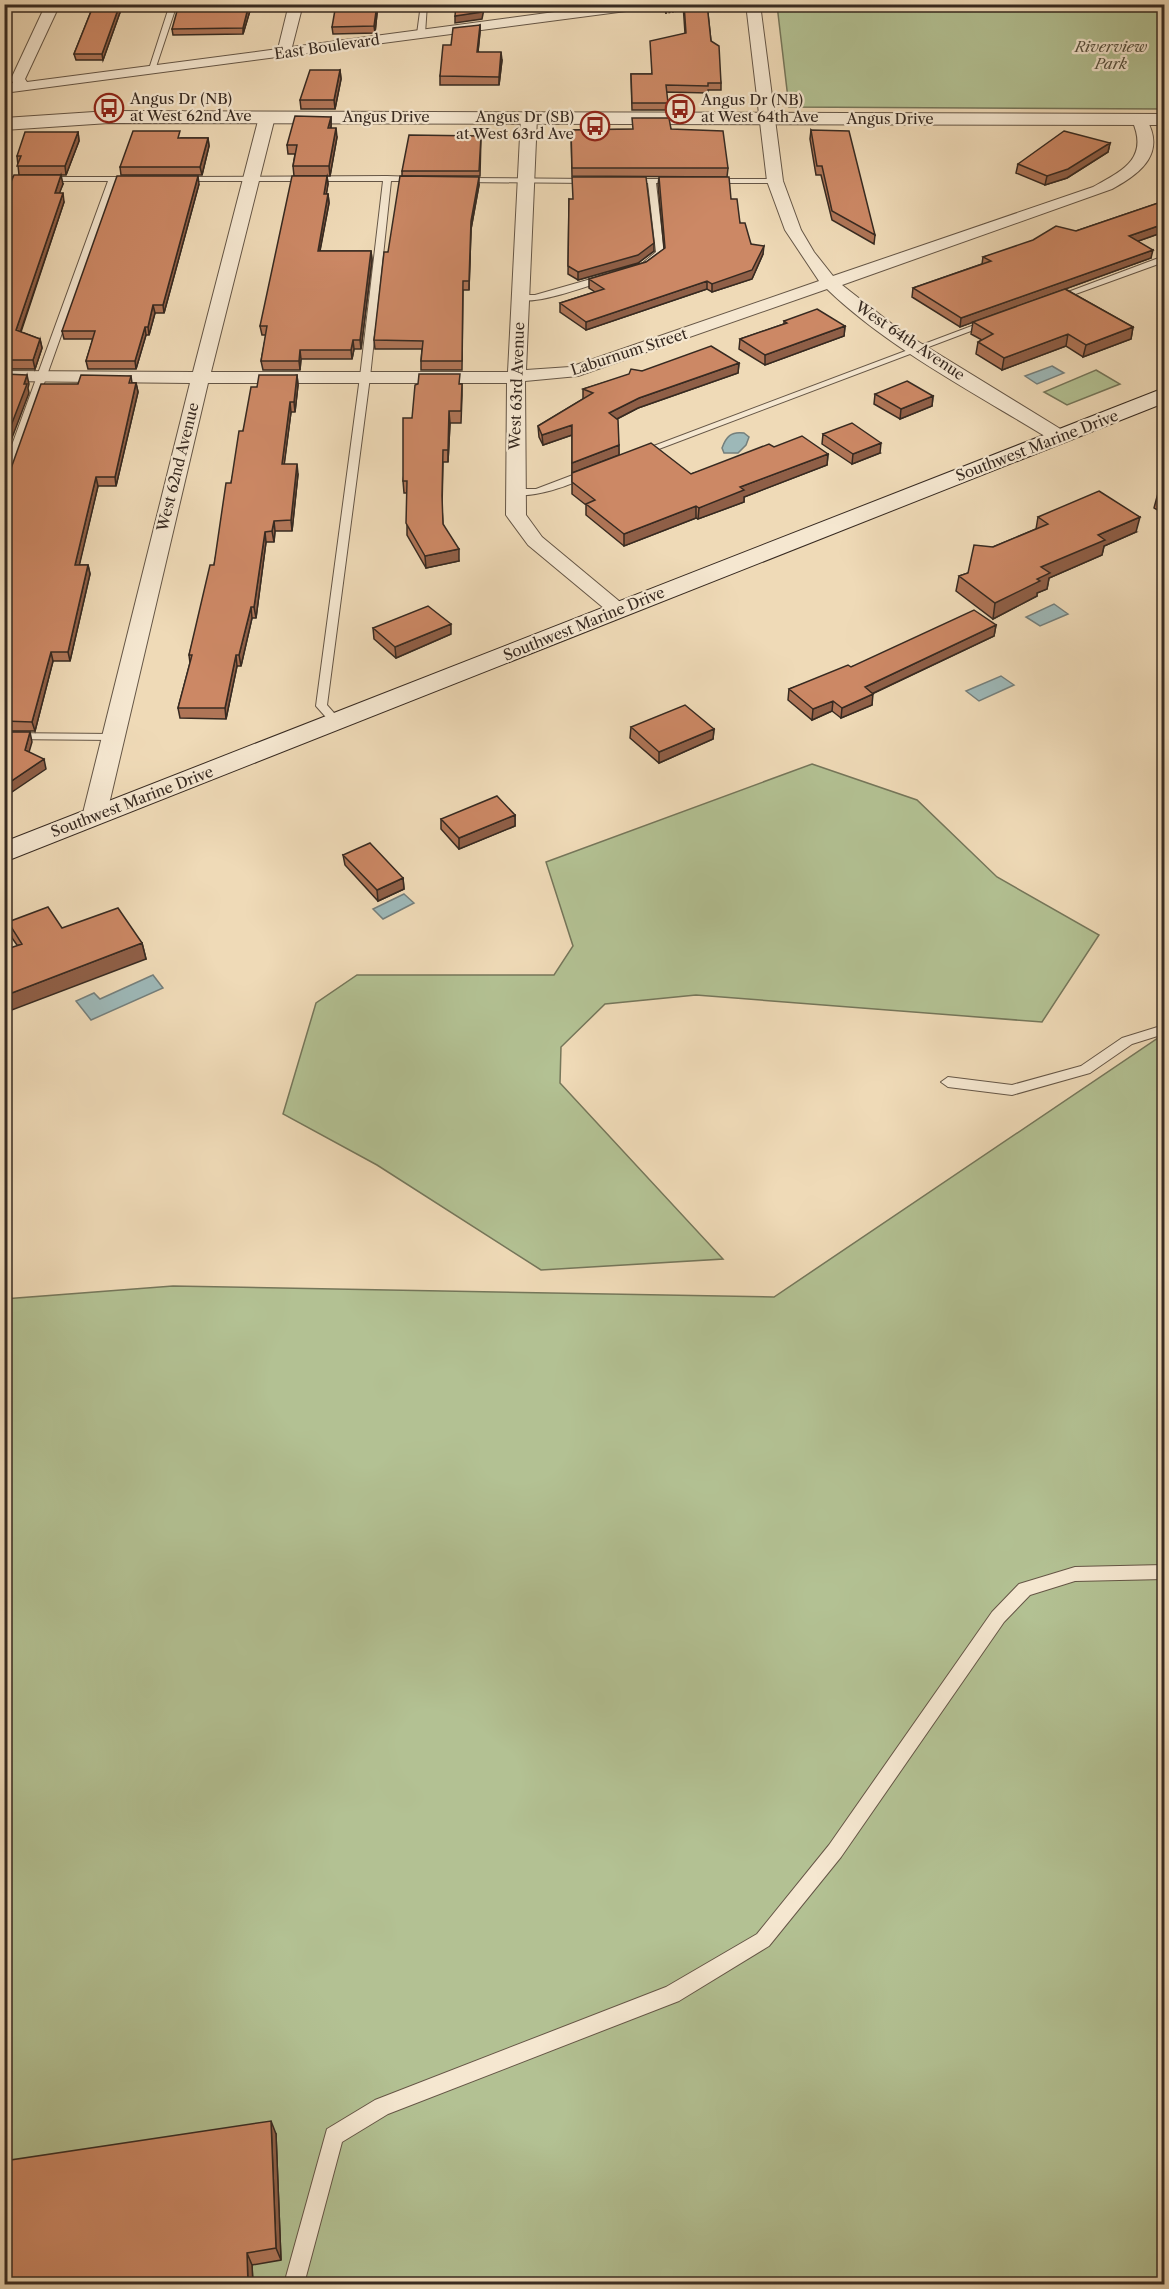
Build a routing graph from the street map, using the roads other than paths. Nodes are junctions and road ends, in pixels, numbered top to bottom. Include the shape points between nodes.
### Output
1 (53, 4) edge
2 (174, 4) edge
3 (296, 4) edge
4 (424, 4) edge
5 (535, 4) edge
6 (649, 4) edge
7 (753, 4) edge
8 (536, 19) junction
9 (421, 34) junction
10 (284, 52) junction
11 (150, 70) junction
12 (22, 87) junction
13 (4, 89) edge
14 (267, 117) junction
15 (529, 117) junction
16 (767, 118) junction
17 (1140, 120) junction
18 (1164, 120) edge
19 (4, 124) edge
20 (1164, 145) edge
21 (1143, 153) junction
22 (251, 178) junction
23 (387, 178) junction
24 (4, 179) edge
25 (113, 179) junction
26 (148, 179) edge
27 (171, 179) edge
28 (421, 179) edge
29 (456, 180) edge
30 (524, 181) junction
31 (594, 181) edge
32 (617, 181) edge
33 (652, 181) junction
34 (686, 181) edge
35 (697, 181) edge
36 (775, 181) junction
37 (1164, 259) edge
38 (642, 267) edge
39 (610, 276) edge
40 (833, 284) junction
41 (520, 298) junction
42 (1045, 302) edge
43 (1001, 318) edge
44 (916, 348) junction
45 (4, 376) edge
46 (42, 376) junction
47 (201, 376) junction
48 (364, 376) junction
49 (517, 377) junction
50 (1164, 395) edge
51 (1060, 437) junction
52 (625, 459) edge
53 (603, 467) edge
54 (4, 482) edge
55 (514, 492) junction
56 (618, 610) junction
57 (336, 722) junction
58 (4, 736) edge
59 (113, 737) junction
60 (94, 818) junction
61 (4, 853) edge
62 (1164, 1030) edge
63 (948, 1082) dead end
64 (1164, 1572) edge
65 (294, 2284) edge

1 - 12 street via 18,79
2 - 11 lane
3 - 10 street
4 - 9 lane
5 - 8 street
6 - 8 street, East Boulevard
7 - 16 street, West 64th Avenue
8 - 9 street, East Boulevard
9 - 10 street, East Boulevard
10 - 11 street, East Boulevard
11 - 12 street, East Boulevard
12 - 13 street, East Boulevard
14 - 15 street, Angus Drive
14 - 19 street, Angus Drive via 109,117
14 - 22 street, West 62nd Avenue
15 - 16 street, Angus Drive
15 - 30 street, West 63rd Avenue
16 - 17 street, Angus Drive
16 - 36 street, West 64th Avenue
17 - 18 street, Angus Drive
17 - 21 street via 1147,139
20 - 21 street, Laburnum Street
21 - 40 street, Laburnum Street via 1126,175 1099,190
22 - 23 lane
22 - 27 lane
22 - 47 street, West 62nd Avenue
23 - 28 lane
23 - 48 lane
24 - 25 lane
25 - 26 lane
25 - 46 lane
29 - 30 lane
30 - 31 lane
30 - 41 street, West 63rd Avenue
32 - 33 lane
33 - 34 lane
33 - 38 lane via 660,252
35 - 36 lane
36 - 40 street, West 64th Avenue via 793,230
37 - 42 lane
39 - 41 lane via 535,298
40 - 44 street, West 64th Avenue
40 - 49 street, Laburnum Street via 572,372
41 - 49 street, West 63rd Avenue
43 - 44 lane
44 - 51 street, West 64th Avenue
44 - 52 lane
45 - 46 street, Laburnum Street
46 - 47 street, Laburnum Street
46 - 54 lane
47 - 48 street, Laburnum Street
47 - 59 street, West 62nd Avenue
48 - 49 street, Laburnum Street
48 - 57 lane via 321,706
49 - 55 street, West 63rd Avenue
50 - 51 street, Southwest Marine Drive
51 - 56 street, Southwest Marine Drive
53 - 55 lane via 537,492
55 - 56 street, West 63rd Avenue via 516,515 535,541
56 - 57 street, Southwest Marine Drive
57 - 60 street, Southwest Marine Drive
58 - 59 lane
59 - 60 street, West 62nd Avenue
60 - 61 street, Southwest Marine Drive
62 - 63 lane via 1127,1041 1085,1070 1012,1090
64 - 65 lane via 1075,1574 1025,1589 998,1617 835,1851 763,1940 672,1994 382,2107 334,2136

